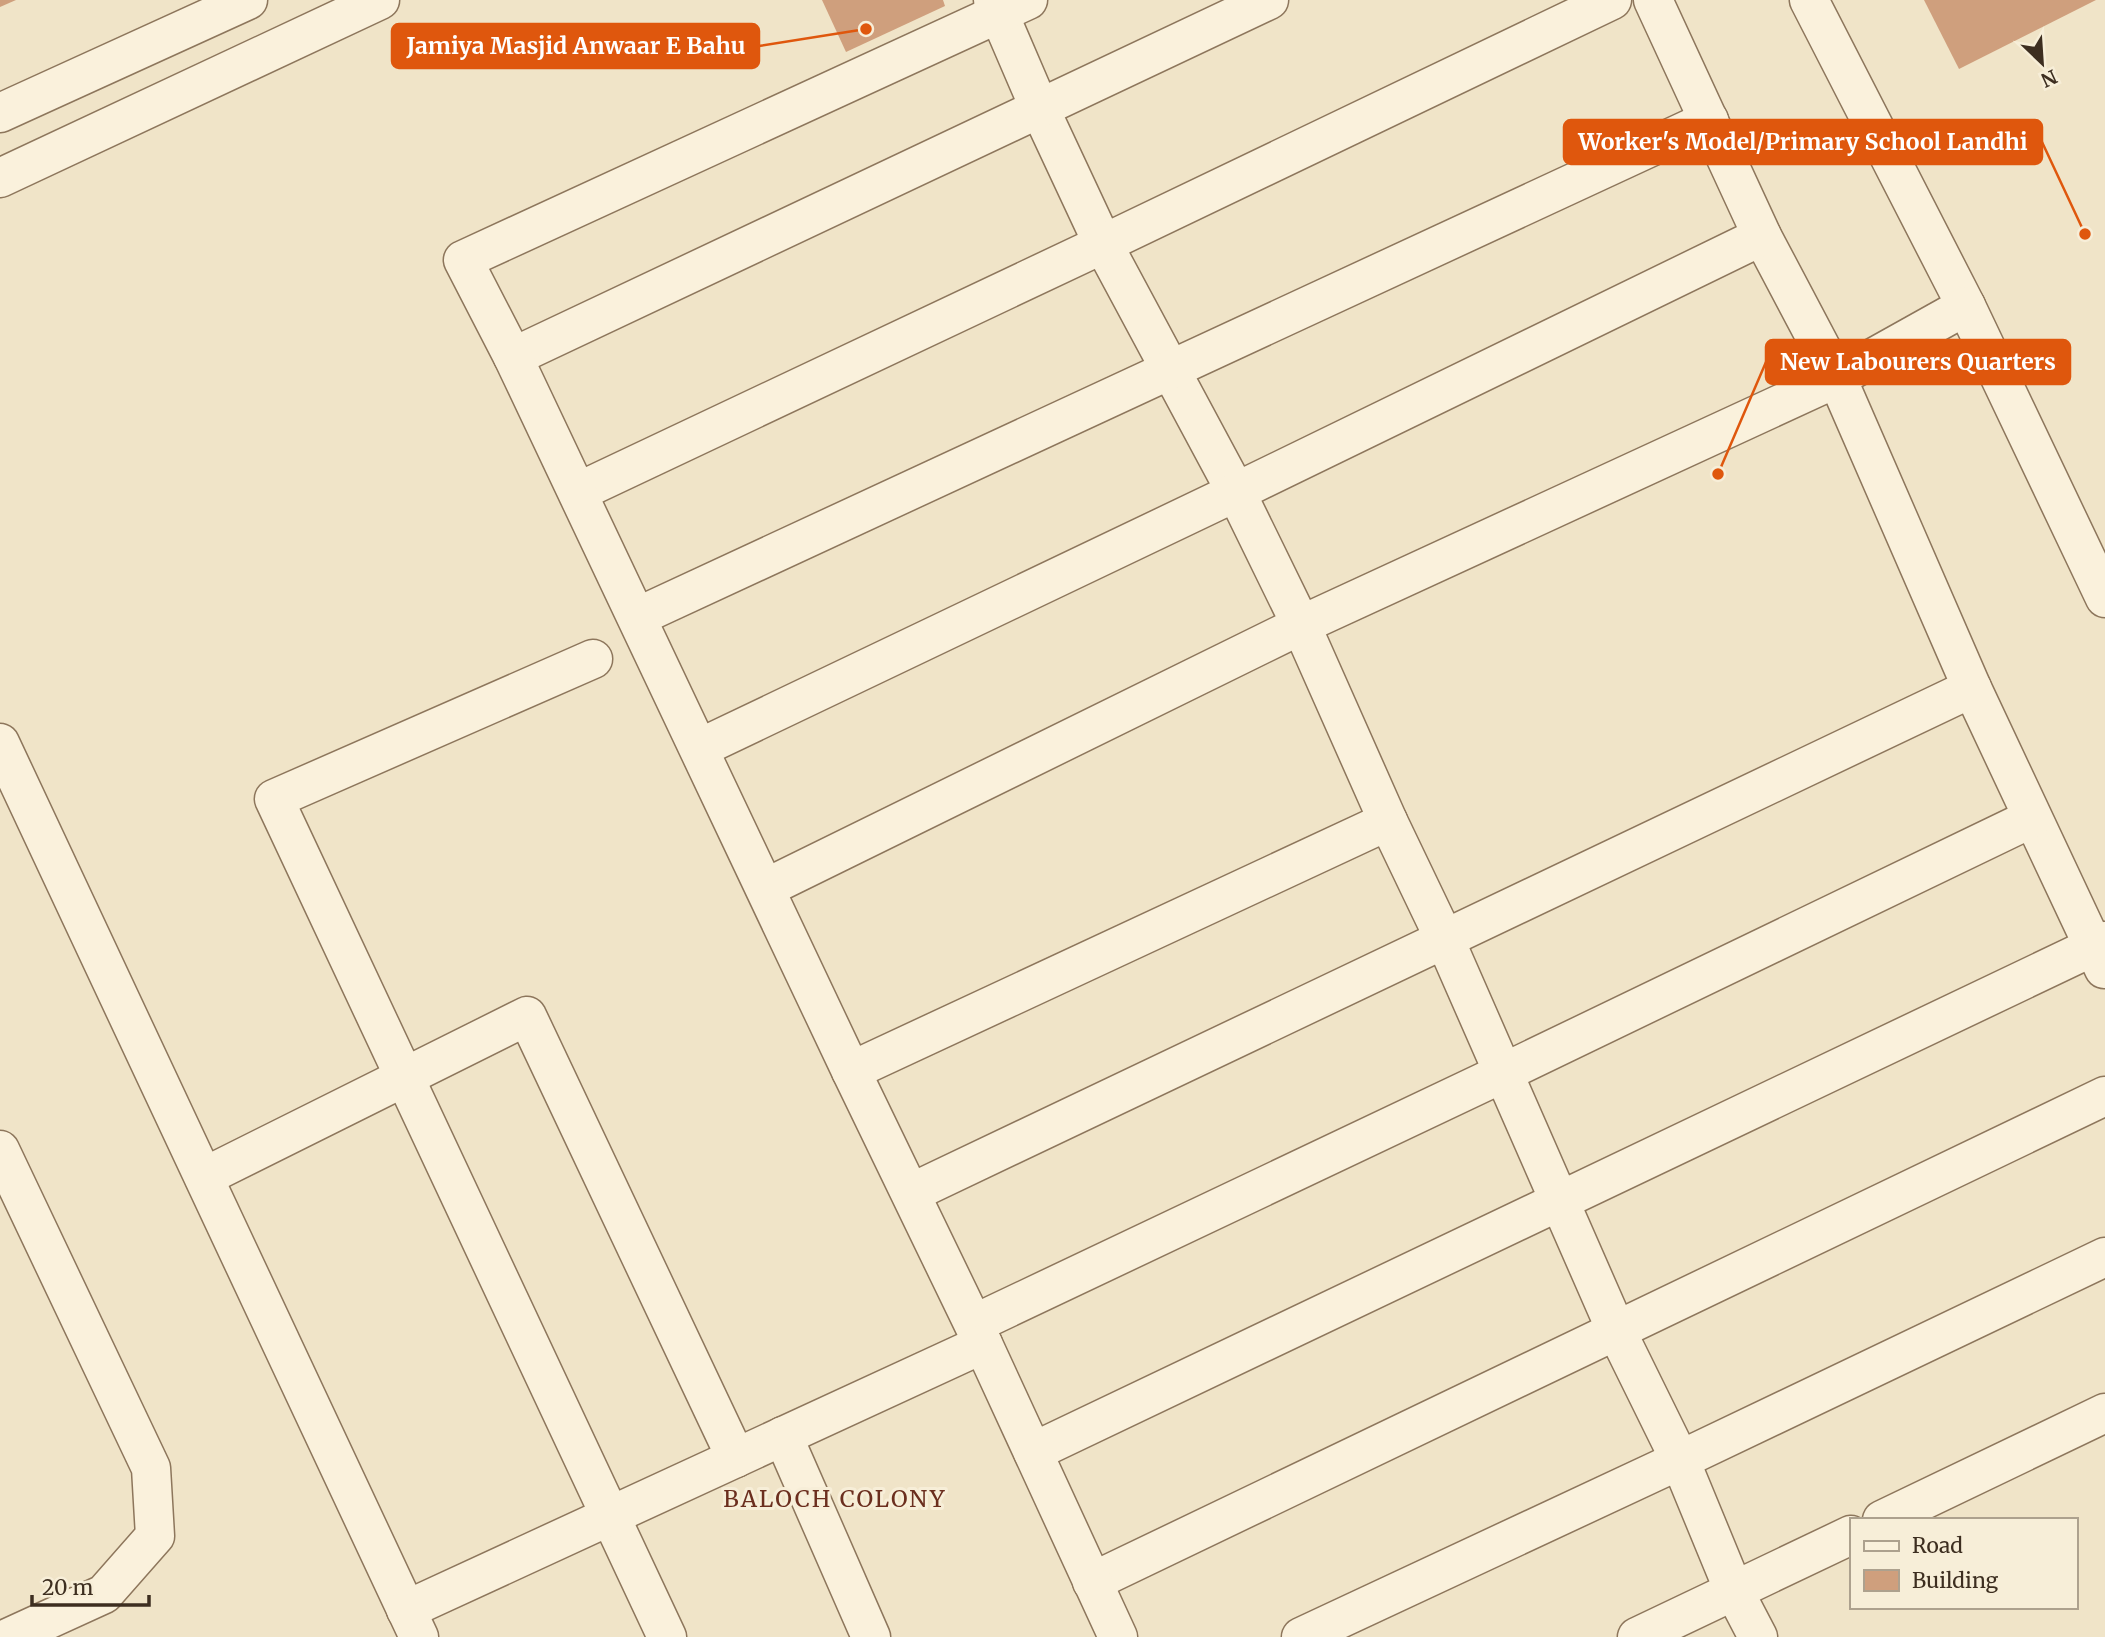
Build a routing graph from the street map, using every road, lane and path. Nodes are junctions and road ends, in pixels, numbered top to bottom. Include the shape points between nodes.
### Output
1 (248, 0) edge
2 (380, 0) edge
3 (1269, 0) edge
4 (1612, 0) edge
5 (1653, 0) edge
6 (1809, 0) edge
7 (1007, 4) edge
8 (1039, 107) junction
9 (0, 113) edge
10 (1709, 120) junction
11 (0, 178) edge
12 (1762, 236) junction
13 (1103, 244) junction
14 (1966, 306) junction
15 (513, 357) junction
16 (1169, 370) junction
17 (1837, 378) junction
18 (578, 492) junction
19 (1236, 492) junction
20 (2105, 598) edge
21 (637, 617) junction
22 (1301, 625) junction
23 (593, 659) dead end
24 (1972, 688) junction
25 (0, 743) edge
26 (700, 748) junction
27 (2032, 818) junction
28 (1388, 821) junction
29 (766, 888) junction
30 (1445, 940) junction
31 (2102, 953) edge
32 (851, 1072) junction
33 (1503, 1073) junction
34 (404, 1077) junction
35 (2105, 1096) edge
36 (0, 1150) edge
37 (204, 1177) junction
38 (911, 1193) junction
39 (1559, 1200) junction
40 (2105, 1256) edge
41 (1616, 1330) junction
42 (979, 1334) junction
43 (2105, 1413) edge
44 (783, 1436) junction
45 (1033, 1452) junction
46 (736, 1458) junction
47 (1680, 1460) junction
48 (610, 1516) junction
49 (1886, 1518) edge
50 (1850, 1535) edge
51 (1092, 1582) junction
52 (1734, 1591) junction
53 (412, 1624) edge
54 (10, 1637) edge
55 (667, 1637) edge
56 (871, 1637) edge
57 (1118, 1637) edge
58 (1301, 1637) edge
59 (1637, 1637) edge
60 (1758, 1637) edge

1 - 9 street
2 - 11 street
3 - 8 street
4 - 13 street
5 - 10 street
6 - 14 street
7 - 8 street
7 - 15 street via 463,260
8 - 13 street
8 - 15 street
10 - 12 street
10 - 16 street
12 - 17 street
12 - 19 street
13 - 16 street
13 - 18 street
14 - 17 street
14 - 20 street
15 - 18 street
16 - 19 street
16 - 21 street
17 - 22 street
17 - 24 street
18 - 21 street
19 - 22 street
19 - 26 street
21 - 26 street
22 - 28 street
22 - 29 street
23 - 34 street via 274,799
24 - 27 street
24 - 30 street
25 - 37 street
26 - 29 street
27 - 31 street
27 - 33 street
28 - 30 street
28 - 32 street
29 - 32 street
30 - 33 street
30 - 38 street
31 - 39 street
32 - 38 street
33 - 39 street
33 - 42 street
34 - 37 street
34 - 46 street via 527,1016
34 - 48 street
35 - 41 street
36 - 54 street via 151,1468 155,1536 104,1594
37 - 53 street
38 - 42 street
39 - 41 street
39 - 45 street
40 - 47 street
41 - 47 street
41 - 51 street
42 - 44 street
42 - 45 street
43 - 49 street
44 - 46 street
44 - 56 street
45 - 51 street
46 - 48 street
47 - 52 street
47 - 58 street
48 - 53 street
48 - 55 street
50 - 52 street
51 - 57 street
52 - 59 street
52 - 60 street

